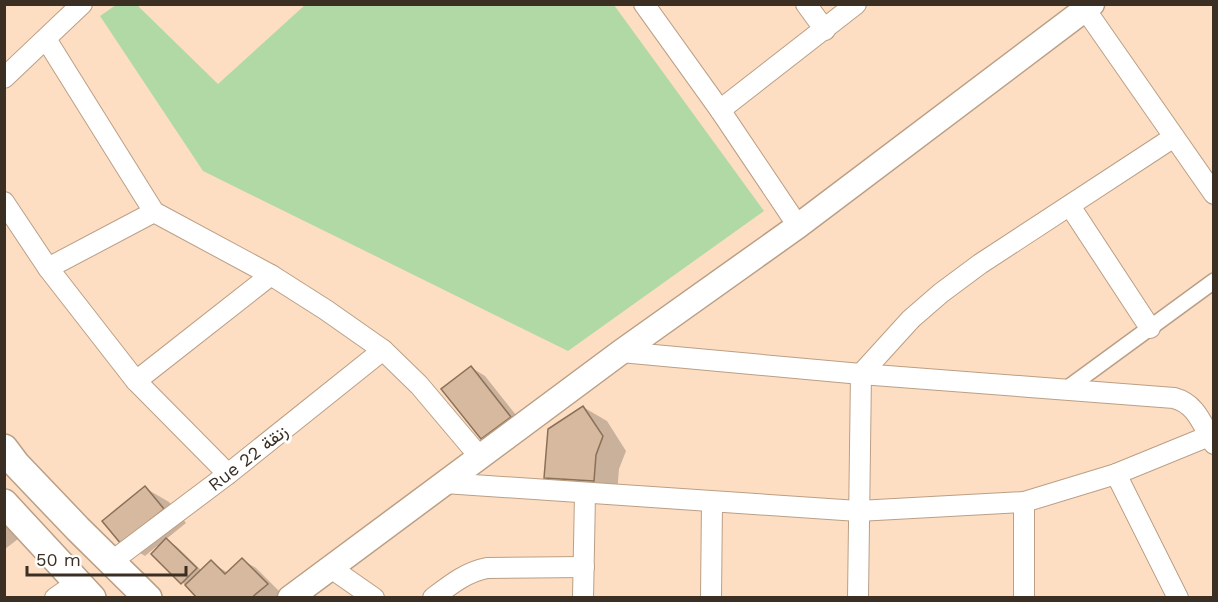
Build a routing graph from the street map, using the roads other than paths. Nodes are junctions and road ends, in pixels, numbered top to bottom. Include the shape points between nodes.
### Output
1 (82, 4) edge
2 (644, 4) edge
3 (806, 4) edge
4 (856, 4) edge
5 (1088, 7) edge
6 (825, 30) junction
7 (46, 39) junction
8 (4, 78) edge
9 (720, 110) junction
10 (1174, 137) junction
11 (1214, 194) edge
12 (4, 202) edge
13 (1070, 206) junction
14 (154, 212) junction
15 (798, 226) junction
16 (48, 268) junction
17 (271, 275) junction
18 (1214, 281) edge
19 (1150, 328) junction
20 (383, 350) junction
21 (621, 352) junction
22 (861, 374) junction
23 (136, 381) junction
24 (1065, 390) junction
25 (1212, 438) edge
26 (4, 448) edge
27 (479, 456) junction
28 (228, 474) junction
29 (1116, 474) junction
30 (444, 483) junction
31 (585, 494) junction
32 (712, 502) junction
33 (1024, 502) junction
34 (4, 503) edge
35 (858, 511) junction
36 (111, 562) junction
37 (584, 567) junction
38 (331, 568) junction
39 (85, 590) edge
40 (55, 597) edge
41 (148, 597) edge
42 (290, 597) edge
43 (374, 597) edge
44 (433, 597) edge
45 (583, 597) edge
46 (711, 597) edge
47 (858, 597) edge
48 (1024, 597) edge
49 (1178, 597) edge

1 - 7 street
2 - 9 street
3 - 6 street
4 - 6 street
5 - 10 street
5 - 15 street
6 - 9 street
7 - 8 street
7 - 14 street
9 - 15 street
10 - 11 street
10 - 13 street
12 - 16 street
13 - 19 street
13 - 22 street via 941,293 911,319
14 - 16 street
14 - 17 street
15 - 21 street
16 - 23 street
17 - 20 street
17 - 23 street
18 - 19 street
19 - 24 street
20 - 27 street via 419,385
20 - 28 street, Rue 22 زنقة
21 - 22 street
21 - 27 street
22 - 24 street
22 - 35 street
23 - 28 street
24 - 25 street via 1185,401
25 - 29 street
26 - 36 main road
27 - 30 street
28 - 36 street, Rue 22 زنقة
29 - 33 street
29 - 49 street
30 - 31 street
30 - 38 street
31 - 32 street
31 - 37 street
32 - 35 street
32 - 46 street
33 - 35 street
33 - 48 street
34 - 39 main road
35 - 47 street
36 - 41 main road
37 - 44 street via 475,570
37 - 45 street
38 - 42 street
38 - 43 street
39 - 40 street

